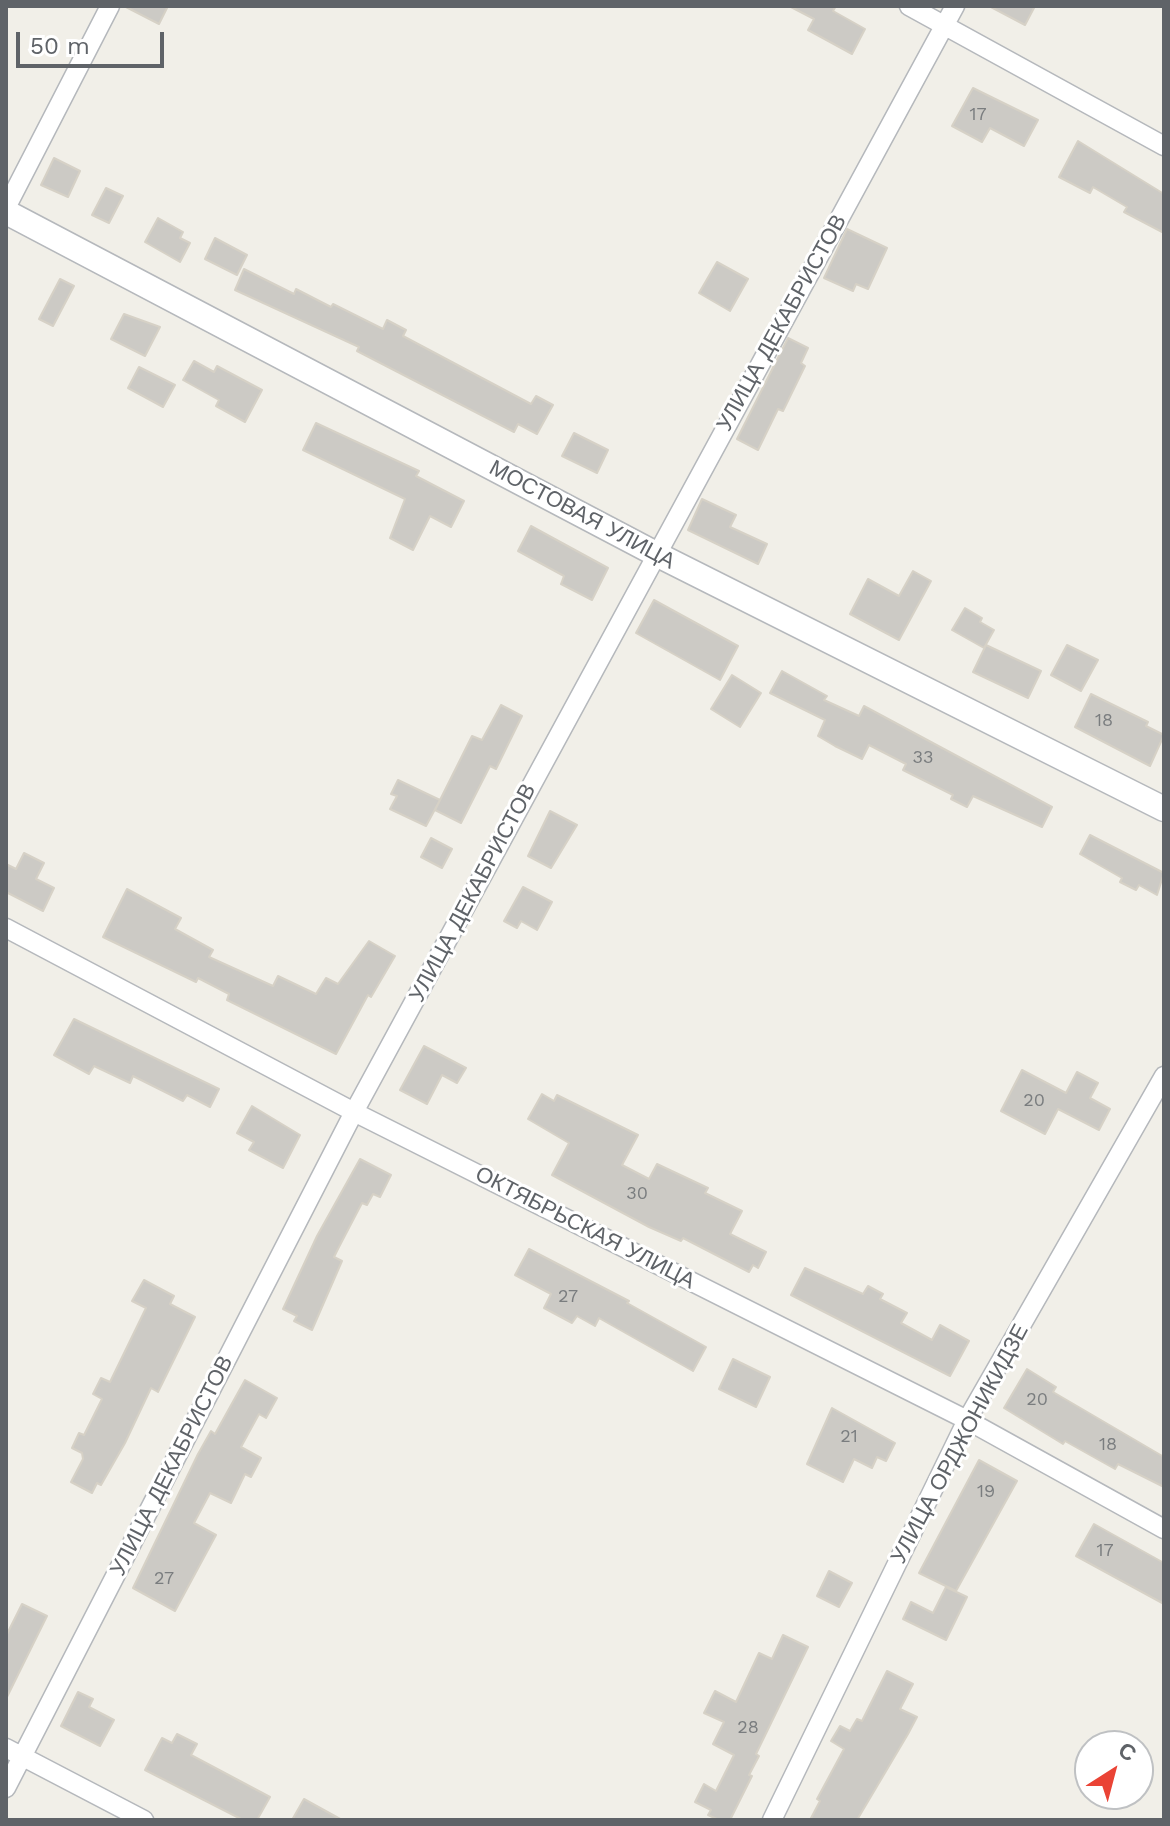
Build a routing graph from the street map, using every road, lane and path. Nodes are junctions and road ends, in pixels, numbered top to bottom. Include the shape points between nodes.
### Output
1 (110, 6) edge
2 (909, 6) edge
3 (955, 6) edge
4 (945, 24) junction
5 (1164, 146) edge
6 (6, 210) edge
7 (656, 554) junction
8 (1164, 809) edge
9 (6, 928) edge
10 (1164, 1076) edge
11 (354, 1112) junction
12 (967, 1420) junction
13 (1164, 1529) edge
14 (14, 1752) edge
15 (6, 1788) edge
16 (144, 1820) edge
17 (772, 1820) edge

1 - 6 street
2 - 4 street
3 - 4 street, УЛИЦА ДЕКАБРИСТОВ
4 - 5 street
4 - 7 street, УЛИЦА ДЕКАБРИСТОВ
6 - 7 street, МОСТОВАЯ УЛИЦА
7 - 8 street, МОСТОВАЯ УЛИЦА
7 - 11 street, УЛИЦА ДЕКАБРИСТОВ
9 - 11 street, ОКТЯБРЬСКАЯ УЛИЦА
10 - 12 street, УЛИЦА ОРДЖОНИКИДЗЕ
11 - 12 street, ОКТЯБРЬСКАЯ УЛИЦА
11 - 14 street, УЛИЦА ДЕКАБРИСТОВ
12 - 13 street, ОКТЯБРЬСКАЯ УЛИЦА
12 - 17 street, УЛИЦА ОРДЖОНИКИДЗЕ
14 - 15 street, УЛИЦА ДЕКАБРИСТОВ
14 - 16 street

